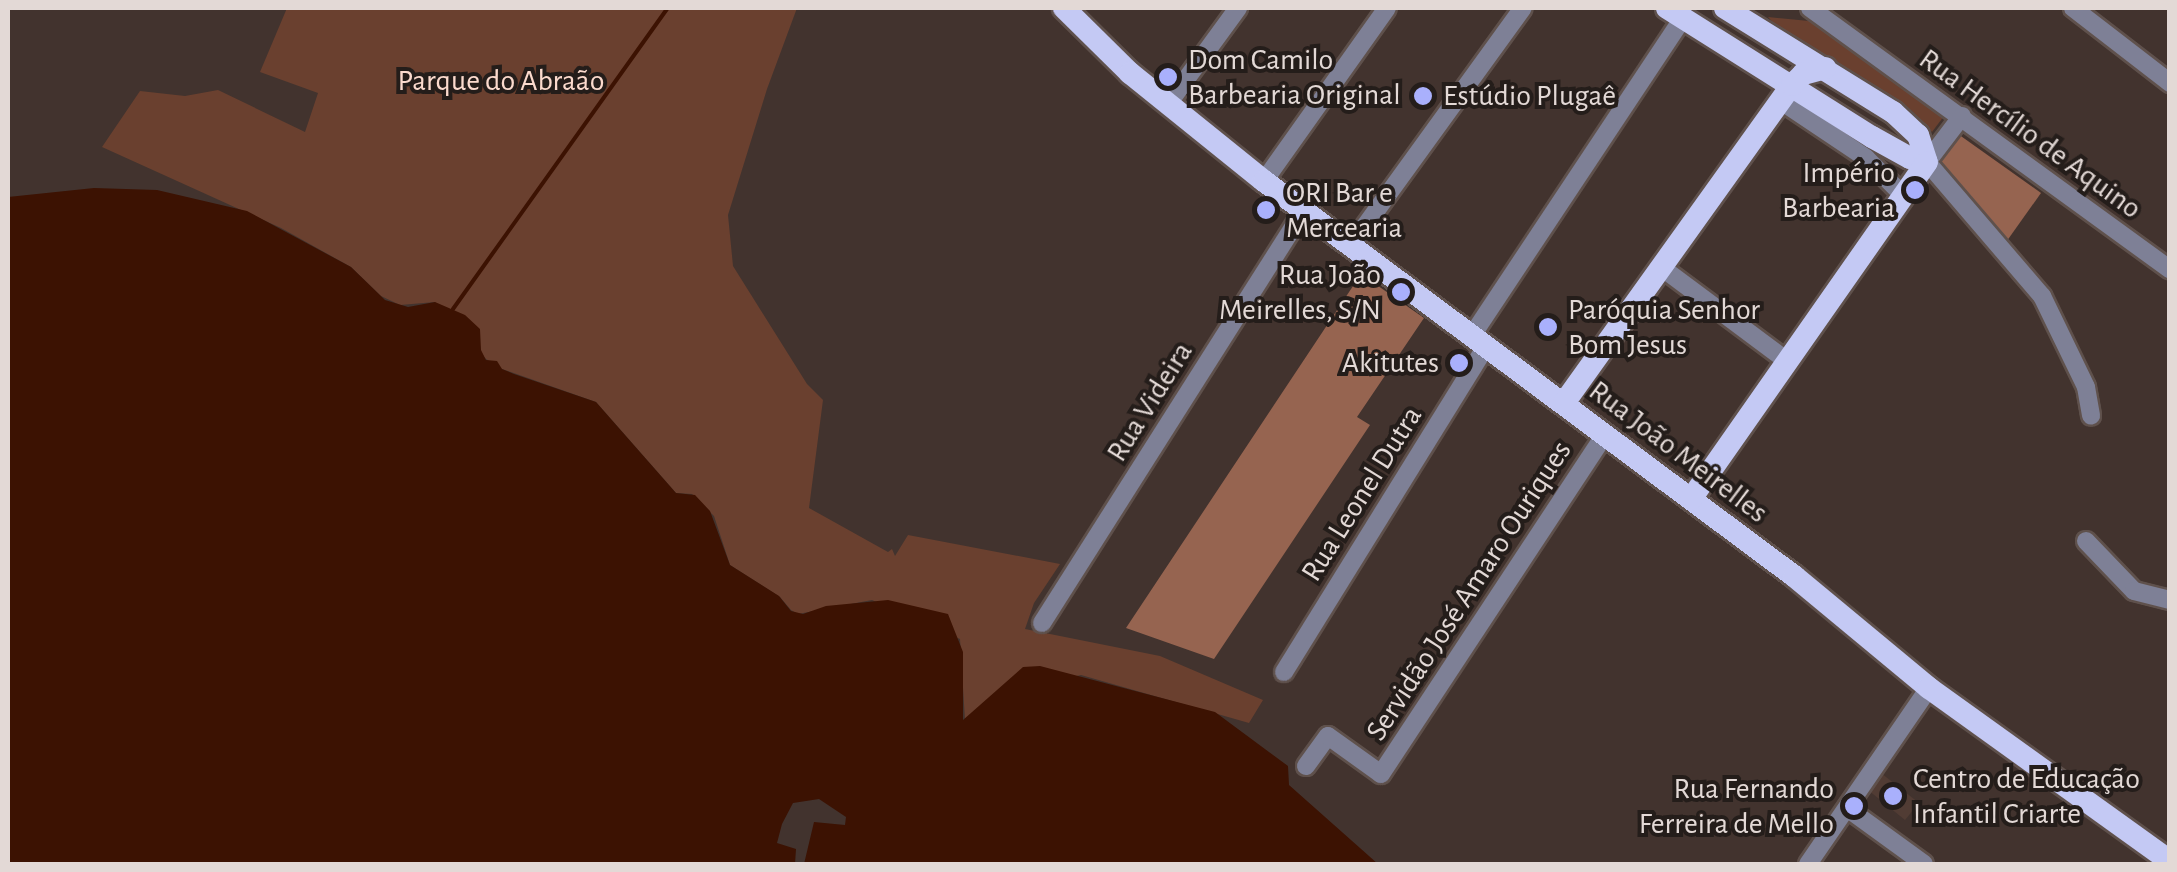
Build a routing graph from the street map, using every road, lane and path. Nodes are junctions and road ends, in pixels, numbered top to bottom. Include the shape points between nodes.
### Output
1 (1064, 8) edge
2 (1238, 8) edge
3 (1387, 8) edge
4 (1523, 8) edge
5 (1724, 8) edge
6 (1810, 8) edge
7 (2072, 8) edge
8 (1675, 12) edge
9 (1825, 68) junction
10 (2170, 84) edge
11 (1786, 93) junction
12 (1168, 104) junction
13 (1962, 116) junction
14 (1927, 162) junction
15 (1264, 181) junction
16 (1903, 195) junction
17 (1304, 210) junction
18 (1352, 244) junction
19 (1661, 267) junction
20 (2169, 269) edge
21 (1480, 340) junction
22 (1786, 361) junction
23 (1564, 403) junction
24 (2090, 416) dead end
25 (1605, 434) junction
26 (1691, 499) junction
27 (2086, 541) dead end
28 (2170, 600) edge
29 (1042, 623) dead end
30 (1284, 672) dead end
31 (1929, 688) junction
32 (1306, 766) dead end
33 (1847, 808) junction
34 (2170, 860) edge
35 (1808, 864) edge
36 (1924, 864) edge

1 - 12 main road, Rua João Meirelles
2 - 12 street
3 - 15 street
4 - 18 street
5 - 9 main road
6 - 13 street, Rua Hercílio de Aquino
7 - 10 street
8 - 11 main road
8 - 21 street, Rua Leonel Dutra
9 - 11 main road via 1803,74
9 - 14 main road via 1908,124
11 - 14 main road
11 - 16 street
11 - 19 main road
12 - 15 main road, Rua João Meirelles
13 - 14 street
13 - 20 street, Rua Hercílio de Aquino
14 - 16 main road
14 - 24 street via 2042,296 2086,387
15 - 17 main road, Rua João Meirelles
16 - 22 main road
17 - 18 main road, Rua João Meirelles
17 - 29 street, Rua Videira
18 - 21 main road, Rua João Meirelles
19 - 22 street
19 - 23 main road
21 - 23 main road, Rua João Meirelles
21 - 30 street, Rua Leonel Dutra
22 - 26 main road
23 - 25 main road, Rua João Meirelles
25 - 26 main road, Rua João Meirelles
25 - 32 street, Servidão José Amaro Ouriques via 1381,774 1328,736
26 - 31 main road, Rua João Meirelles
27 - 28 street via 2134,591
31 - 33 street
31 - 34 main road, Rua João Meirelles
33 - 35 street
33 - 36 street

